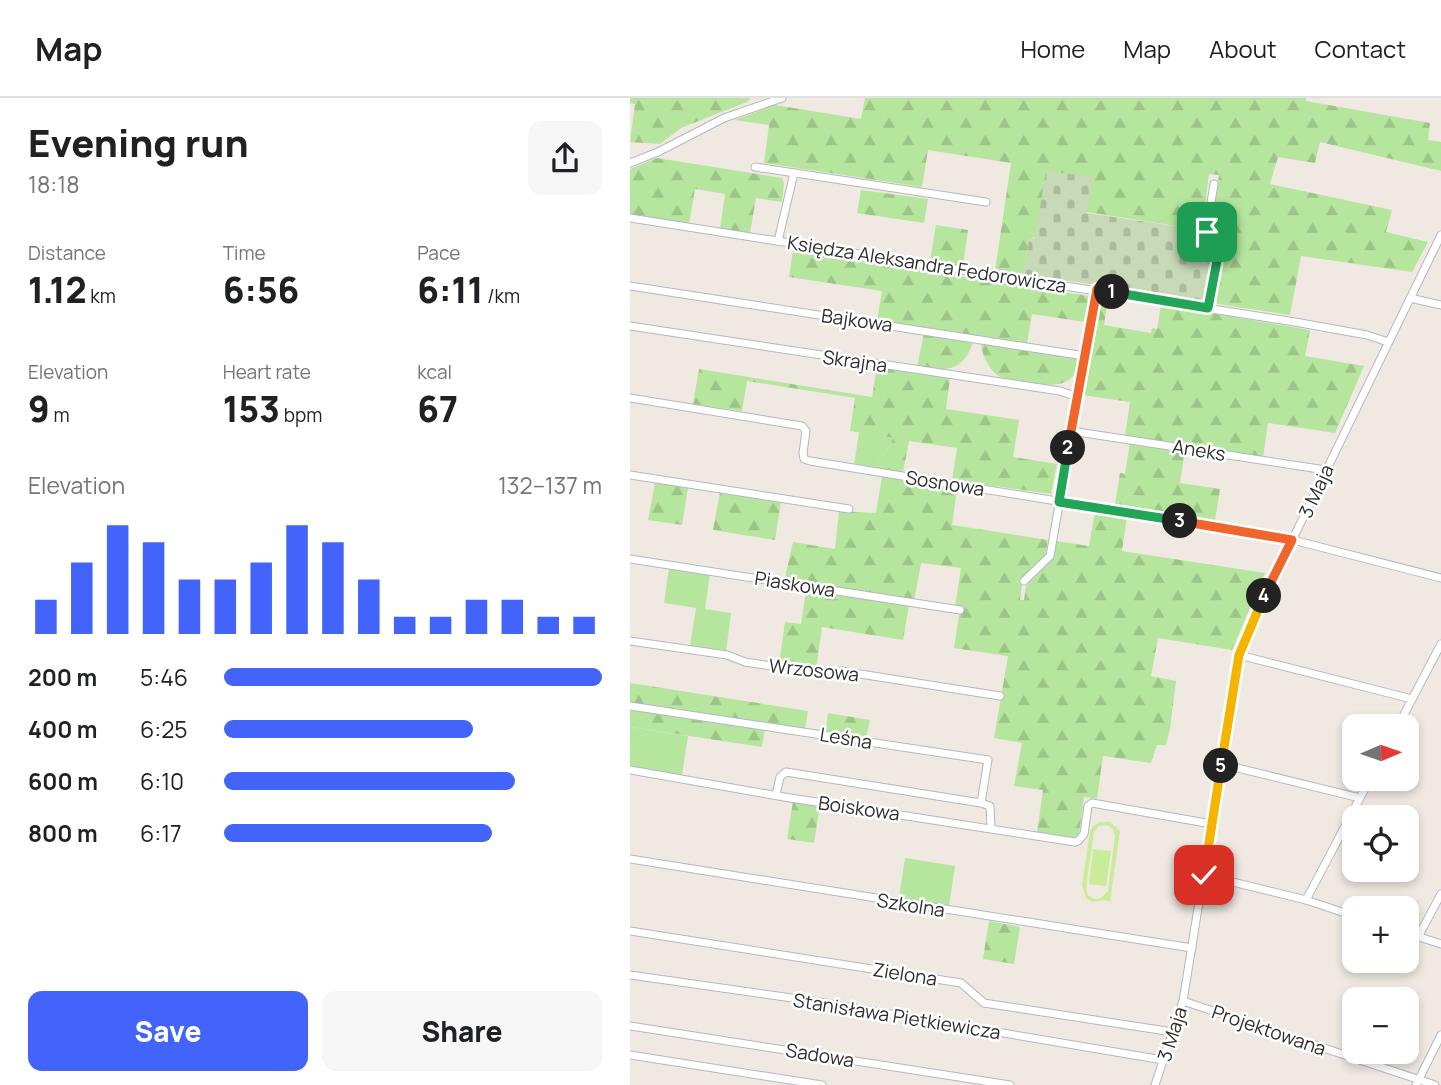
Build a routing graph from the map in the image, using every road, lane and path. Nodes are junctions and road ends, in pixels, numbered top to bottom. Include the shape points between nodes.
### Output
1 (782, 98) edge
2 (773, 99) edge
3 (630, 163) edge
4 (755, 167) dead end
5 (794, 173) junction
6 (1214, 184) dead end
7 (986, 202) dead end
8 (630, 218) edge
9 (1441, 235) edge
10 (778, 241) junction
11 (630, 286) edge
12 (1097, 289) junction
13 (1410, 298) junction
14 (1441, 305) edge
15 (1208, 308) junction
16 (630, 326) edge
17 (1388, 342) junction
18 (1085, 356) junction
19 (1078, 397) junction
20 (630, 398) edge
21 (1071, 431) junction
22 (1326, 470) junction
23 (630, 475) edge
24 (1059, 502) junction
25 (849, 509) dead end
26 (1292, 540) junction
27 (630, 559) edge
28 (1441, 578) edge
29 (1024, 582) dead end
30 (960, 610) dead end
31 (630, 641) edge
32 (1441, 644) edge
33 (1239, 655) junction
34 (1000, 696) dead end
35 (1412, 699) junction
36 (630, 706) edge
37 (1404, 714) edge
38 (1221, 764) junction
39 (630, 770) edge
40 (1364, 791) edge
41 (776, 795) junction
42 (1360, 798) junction
43 (981, 803) junction
44 (1212, 824) junction
45 (991, 827) junction
46 (630, 859) edge
47 (1204, 875) junction
48 (1441, 894) edge
49 (1306, 900) junction
50 (1342, 912) edge
51 (630, 930) edge
52 (1419, 935) edge
53 (1419, 937) edge
54 (1441, 944) edge
55 (1192, 948) junction
56 (630, 975) edge
57 (1183, 1001) junction
58 (630, 1026) edge
59 (1173, 1032) junction
60 (1441, 1035) edge
61 (630, 1055) edge
62 (1163, 1060) junction
63 (1417, 1082) edge
64 (1156, 1084) edge
65 (822, 1085) edge
66 (1010, 1085) edge
67 (1165, 1085) edge
68 (1436, 1085) edge

1 - 2 street
2 - 3 street
4 - 5 street
5 - 7 street
5 - 10 street
6 - 15 street via 1207,228 1217,261
8 - 10 street, Księdza Aleksandra Fedorowicza
9 - 13 street, 3 Maja
10 - 12 street, Księdza Aleksandra Fedorowicza
11 - 18 street, Bajkowa
12 - 15 street, Księdza Aleksandra Fedorowicza
12 - 18 street
13 - 14 street
13 - 17 street, 3 Maja
15 - 17 street, Księdza Aleksandra Fedorowicza
16 - 19 street, Skrajna
17 - 22 street, 3 Maja
18 - 19 street
19 - 21 street
20 - 24 street, Sosnowa via 802,426 806,431 804,458 810,461
21 - 22 street, Aneks
21 - 24 street
22 - 26 street, 3 Maja
23 - 25 street
24 - 26 street, Sosnowa
24 - 29 street via 1050,556
26 - 28 street, Sosnowa
26 - 33 street, 3 Maja
27 - 30 street, Piaskowa
31 - 34 street, Wrzosowa via 811,672 841,671
32 - 35 street
33 - 35 street
33 - 38 street, 3 Maja
35 - 37 street
36 - 43 street, Leśna via 988,760
38 - 42 street
38 - 44 street, 3 Maja
39 - 41 street, Boiskowa
40 - 42 street
41 - 43 street via 780,777 786,772
41 - 45 street, Boiskowa
42 - 49 street
43 - 45 street via 990,806
44 - 45 street, Boiskowa via 1092,803 1084,834 1075,842
44 - 47 street, 3 Maja
46 - 55 street, Szkolna
47 - 49 street
47 - 55 street, 3 Maja
48 - 52 street
49 - 50 street
51 - 59 street, Zielona via 961,984 984,1003
53 - 54 street
55 - 57 street, 3 Maja
56 - 62 street, Stanisława Pietkiewicza
57 - 59 street, 3 Maja
57 - 63 street, Projektowana
58 - 66 street, Sadowa
59 - 62 street, 3 Maja
60 - 63 street
61 - 65 street
62 - 64 street, 3 Maja
63 - 68 street, Projektowana
64 - 67 street

